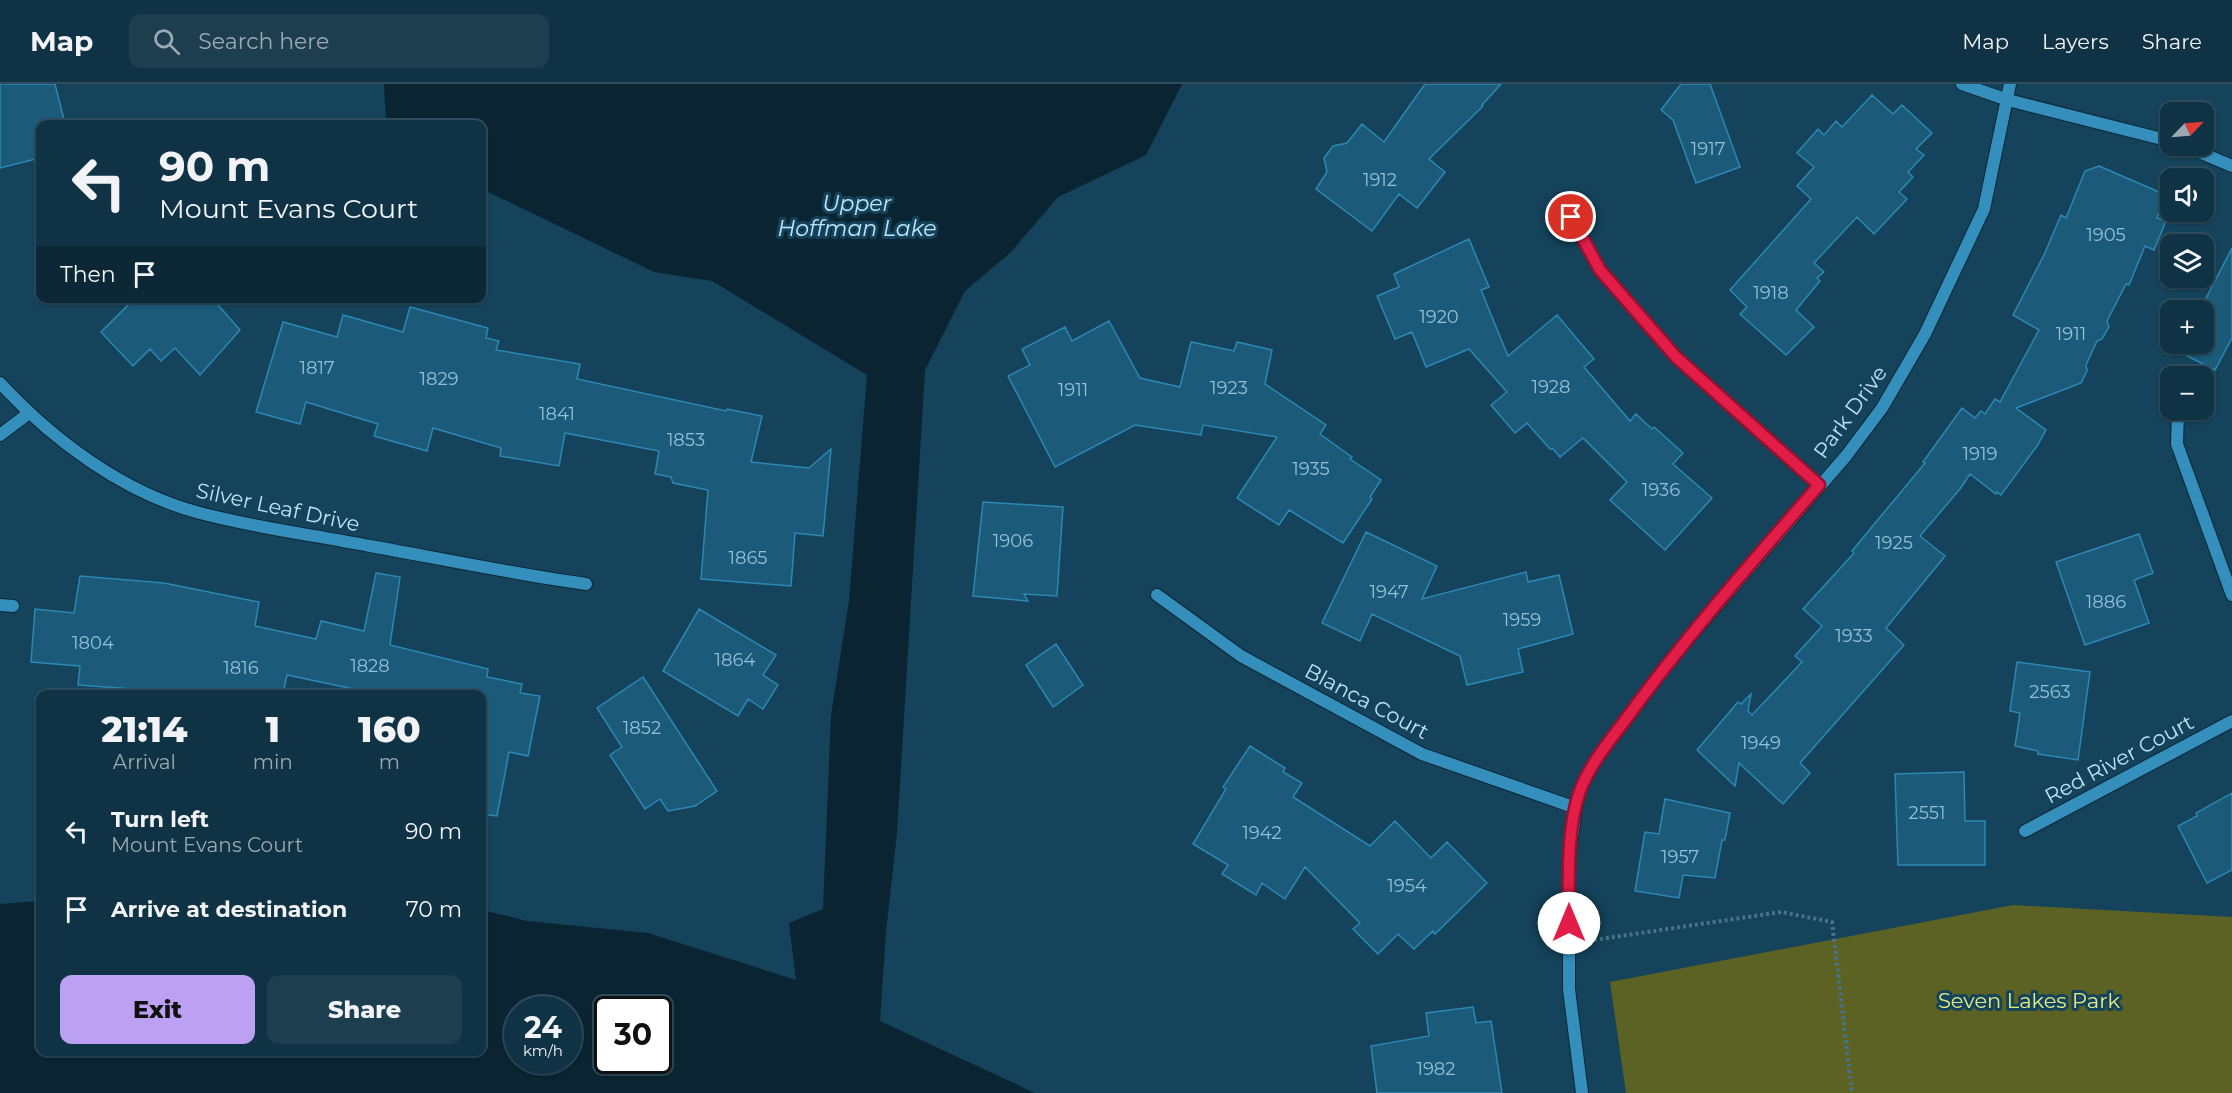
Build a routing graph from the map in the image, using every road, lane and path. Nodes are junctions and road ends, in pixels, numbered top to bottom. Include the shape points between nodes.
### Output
1 (1962, 84) edge
2 (2010, 84) edge
3 (2008, 100) junction
4 (2160, 138) edge
5 (2208, 156) edge
6 (2232, 166) edge
7 (1562, 199) dead end
8 (0, 383) edge
9 (29, 413) junction
10 (2178, 420) edge
11 (0, 435) edge
12 (1819, 485) junction
13 (586, 584) dead end
14 (1157, 595) dead end
15 (2232, 595) edge
16 (0, 605) edge
17 (13, 606) dead end
18 (2232, 721) edge
19 (1576, 808) junction
20 (2025, 831) dead end
21 (1569, 944) junction
22 (1582, 1093) edge
23 (1852, 1093) edge

1 - 3 street
2 - 3 street, Park Drive
3 - 4 street
3 - 12 street, Park Drive via 1984,209 1924,334 1882,408
5 - 6 street
7 - 12 street via 1600,270 1676,357
8 - 9 street, Silver Leaf Drive
9 - 11 street
9 - 13 street, Silver Leaf Drive via 76,452 142,491 198,513
10 - 15 street via 2177,444
12 - 19 street, Park Drive via 1672,658 1596,760 1580,790
14 - 19 street, Blanca Court via 1241,656 1422,754
16 - 17 street
18 - 20 street, Red River Court
19 - 21 street, Park Drive via 1569,860
21 - 22 street, Park Drive via 1569,989
21 - 23 path via 1781,912 1832,922

